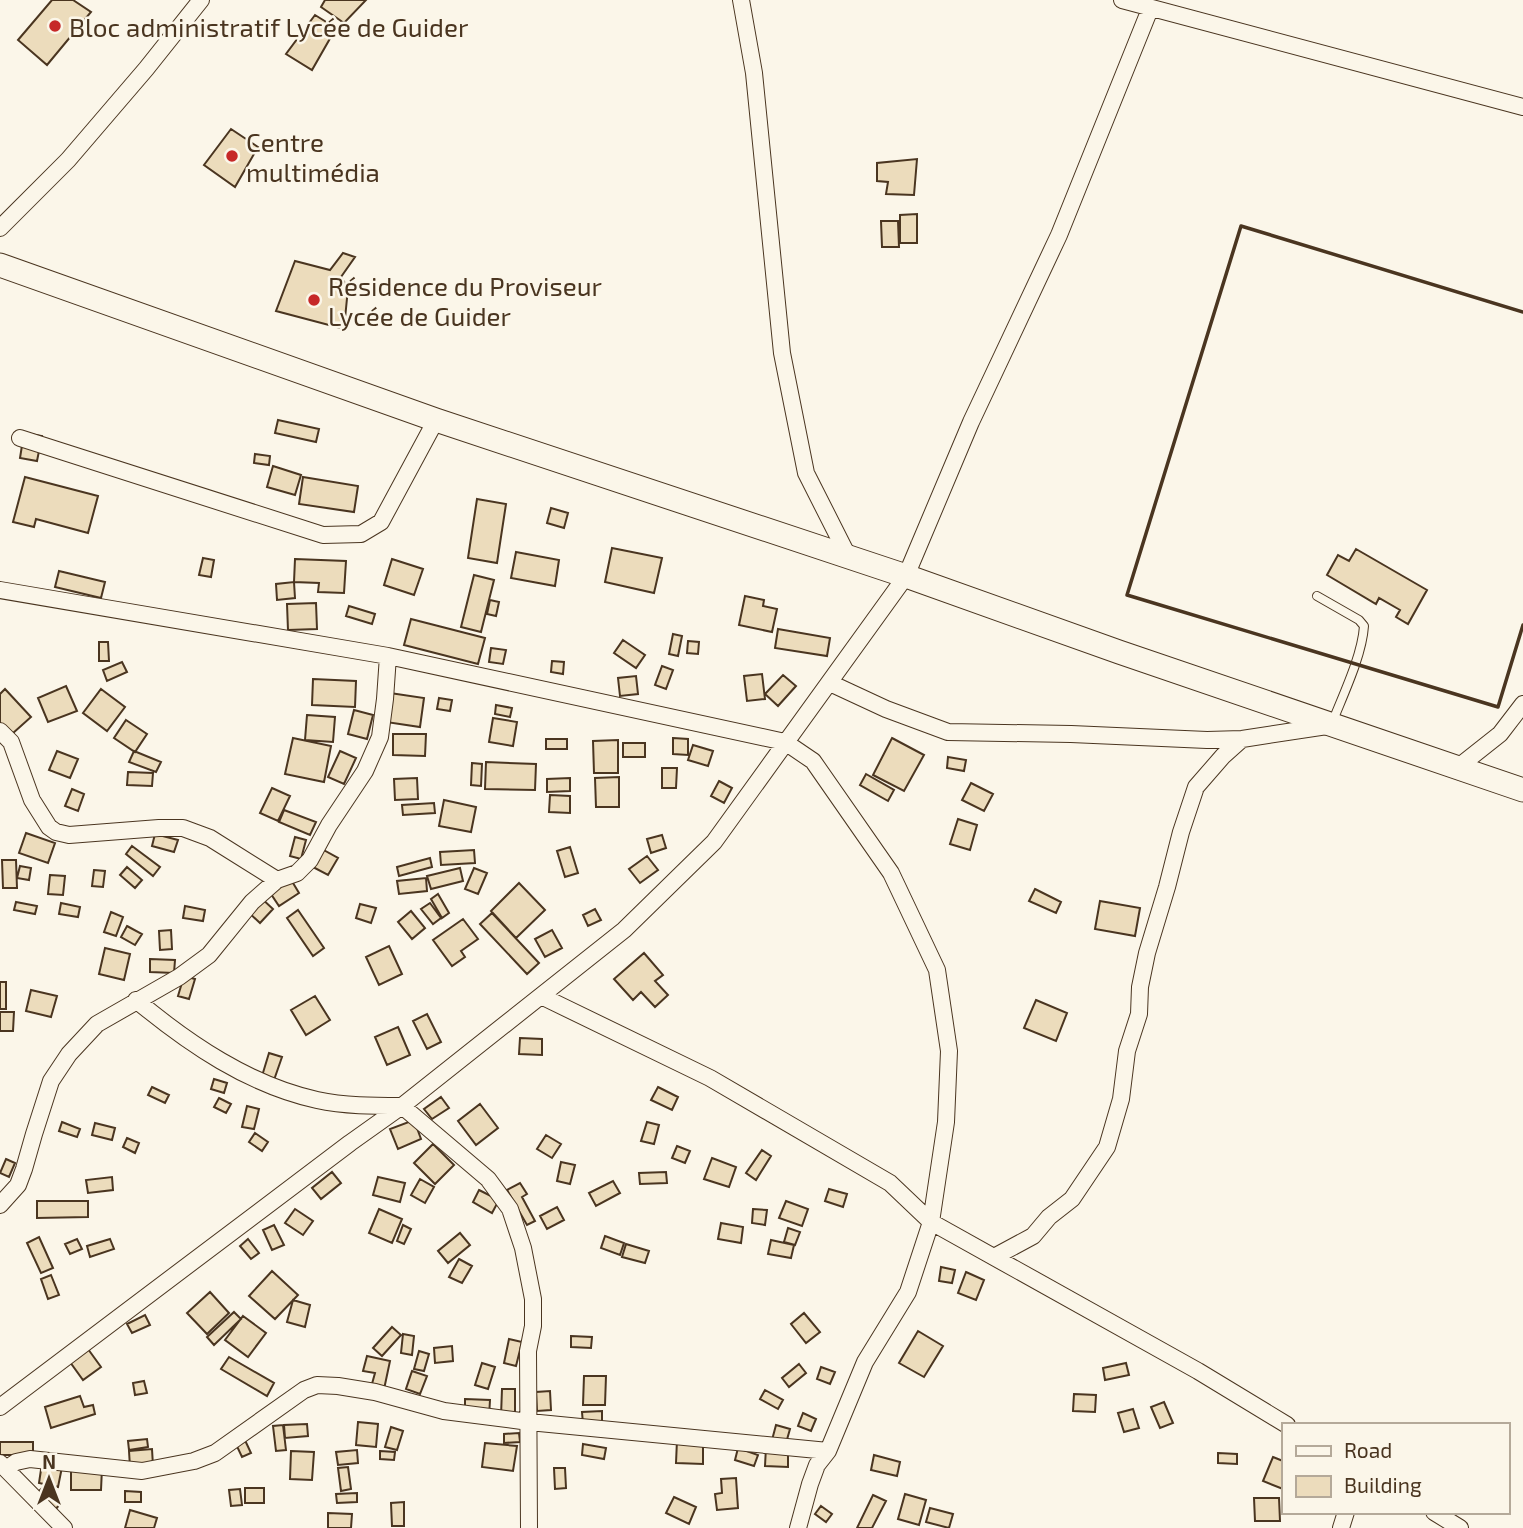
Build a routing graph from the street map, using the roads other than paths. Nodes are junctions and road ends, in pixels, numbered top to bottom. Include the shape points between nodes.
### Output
1 (201, 0) edge
2 (741, 0) edge
3 (1122, 0) edge
4 (1150, 9) junction
5 (1523, 107) edge
6 (0, 228) edge
7 (0, 265) edge
8 (436, 420) junction
9 (20, 438) dead end
10 (848, 556) junction
11 (906, 576) junction
12 (0, 590) edge
13 (1317, 596) dead end
14 (388, 656) junction
15 (830, 683) junction
16 (1523, 704) edge
17 (1331, 725) junction
18 (0, 731) edge
19 (1242, 739) junction
20 (785, 742) junction
21 (1457, 768) junction
22 (1523, 790) edge
23 (277, 880) junction
24 (541, 996) junction
25 (136, 1000) junction
26 (402, 1106) junction
27 (0, 1205) edge
28 (931, 1222) junction
29 (994, 1257) junction
30 (0, 1407) edge
31 (529, 1422) junction
32 (1284, 1423) edge
33 (828, 1451) junction
34 (3, 1466) edge
35 (1437, 1514) edge
36 (64, 1528) edge
37 (529, 1528) edge
38 (798, 1528) edge
39 (1460, 1528) edge

1 - 6 street via 68,160
2 - 10 street via 754,74 782,353 806,473
3 - 4 street
4 - 5 street
4 - 11 street via 1059,235 971,422
7 - 8 main road
8 - 9 street via 381,523 361,534 323,535
8 - 10 main road
10 - 11 main road
11 - 15 street
11 - 17 main road
12 - 14 street
13 - 17 lane via 1364,626
14 - 20 street
14 - 23 street via 380,737 365,771 310,860 297,873
15 - 19 street via 948,732
15 - 20 street
16 - 21 street via 1500,734
17 - 19 street
17 - 21 main road
18 - 23 street via 11,742 32,800 56,832 183,828 210,838
19 - 29 street via 1196,787 1147,953 1139,1014 1107,1147 1072,1199 1032,1236
20 - 24 street via 714,842 625,930
20 - 28 street via 813,761 891,873 937,970 949,1051 946,1122
21 - 22 main road
23 - 25 street via 252,902 209,955
24 - 26 street
24 - 28 street via 710,1078 890,1184
25 - 26 street via 233,1069 278,1088 362,1107
25 - 27 street via 97,1024 69,1054 51,1082 18,1185
26 - 30 street
26 - 31 street via 488,1179 510,1209 533,1299
28 - 29 street
28 - 33 street via 908,1292 865,1362
29 - 32 street
31 - 33 street
31 - 34 street via 444,1411 375,1392 317,1385 215,1453 194,1461 142,1471 30,1459
31 - 37 street
33 - 38 street via 817,1465
34 - 36 street
35 - 39 street

